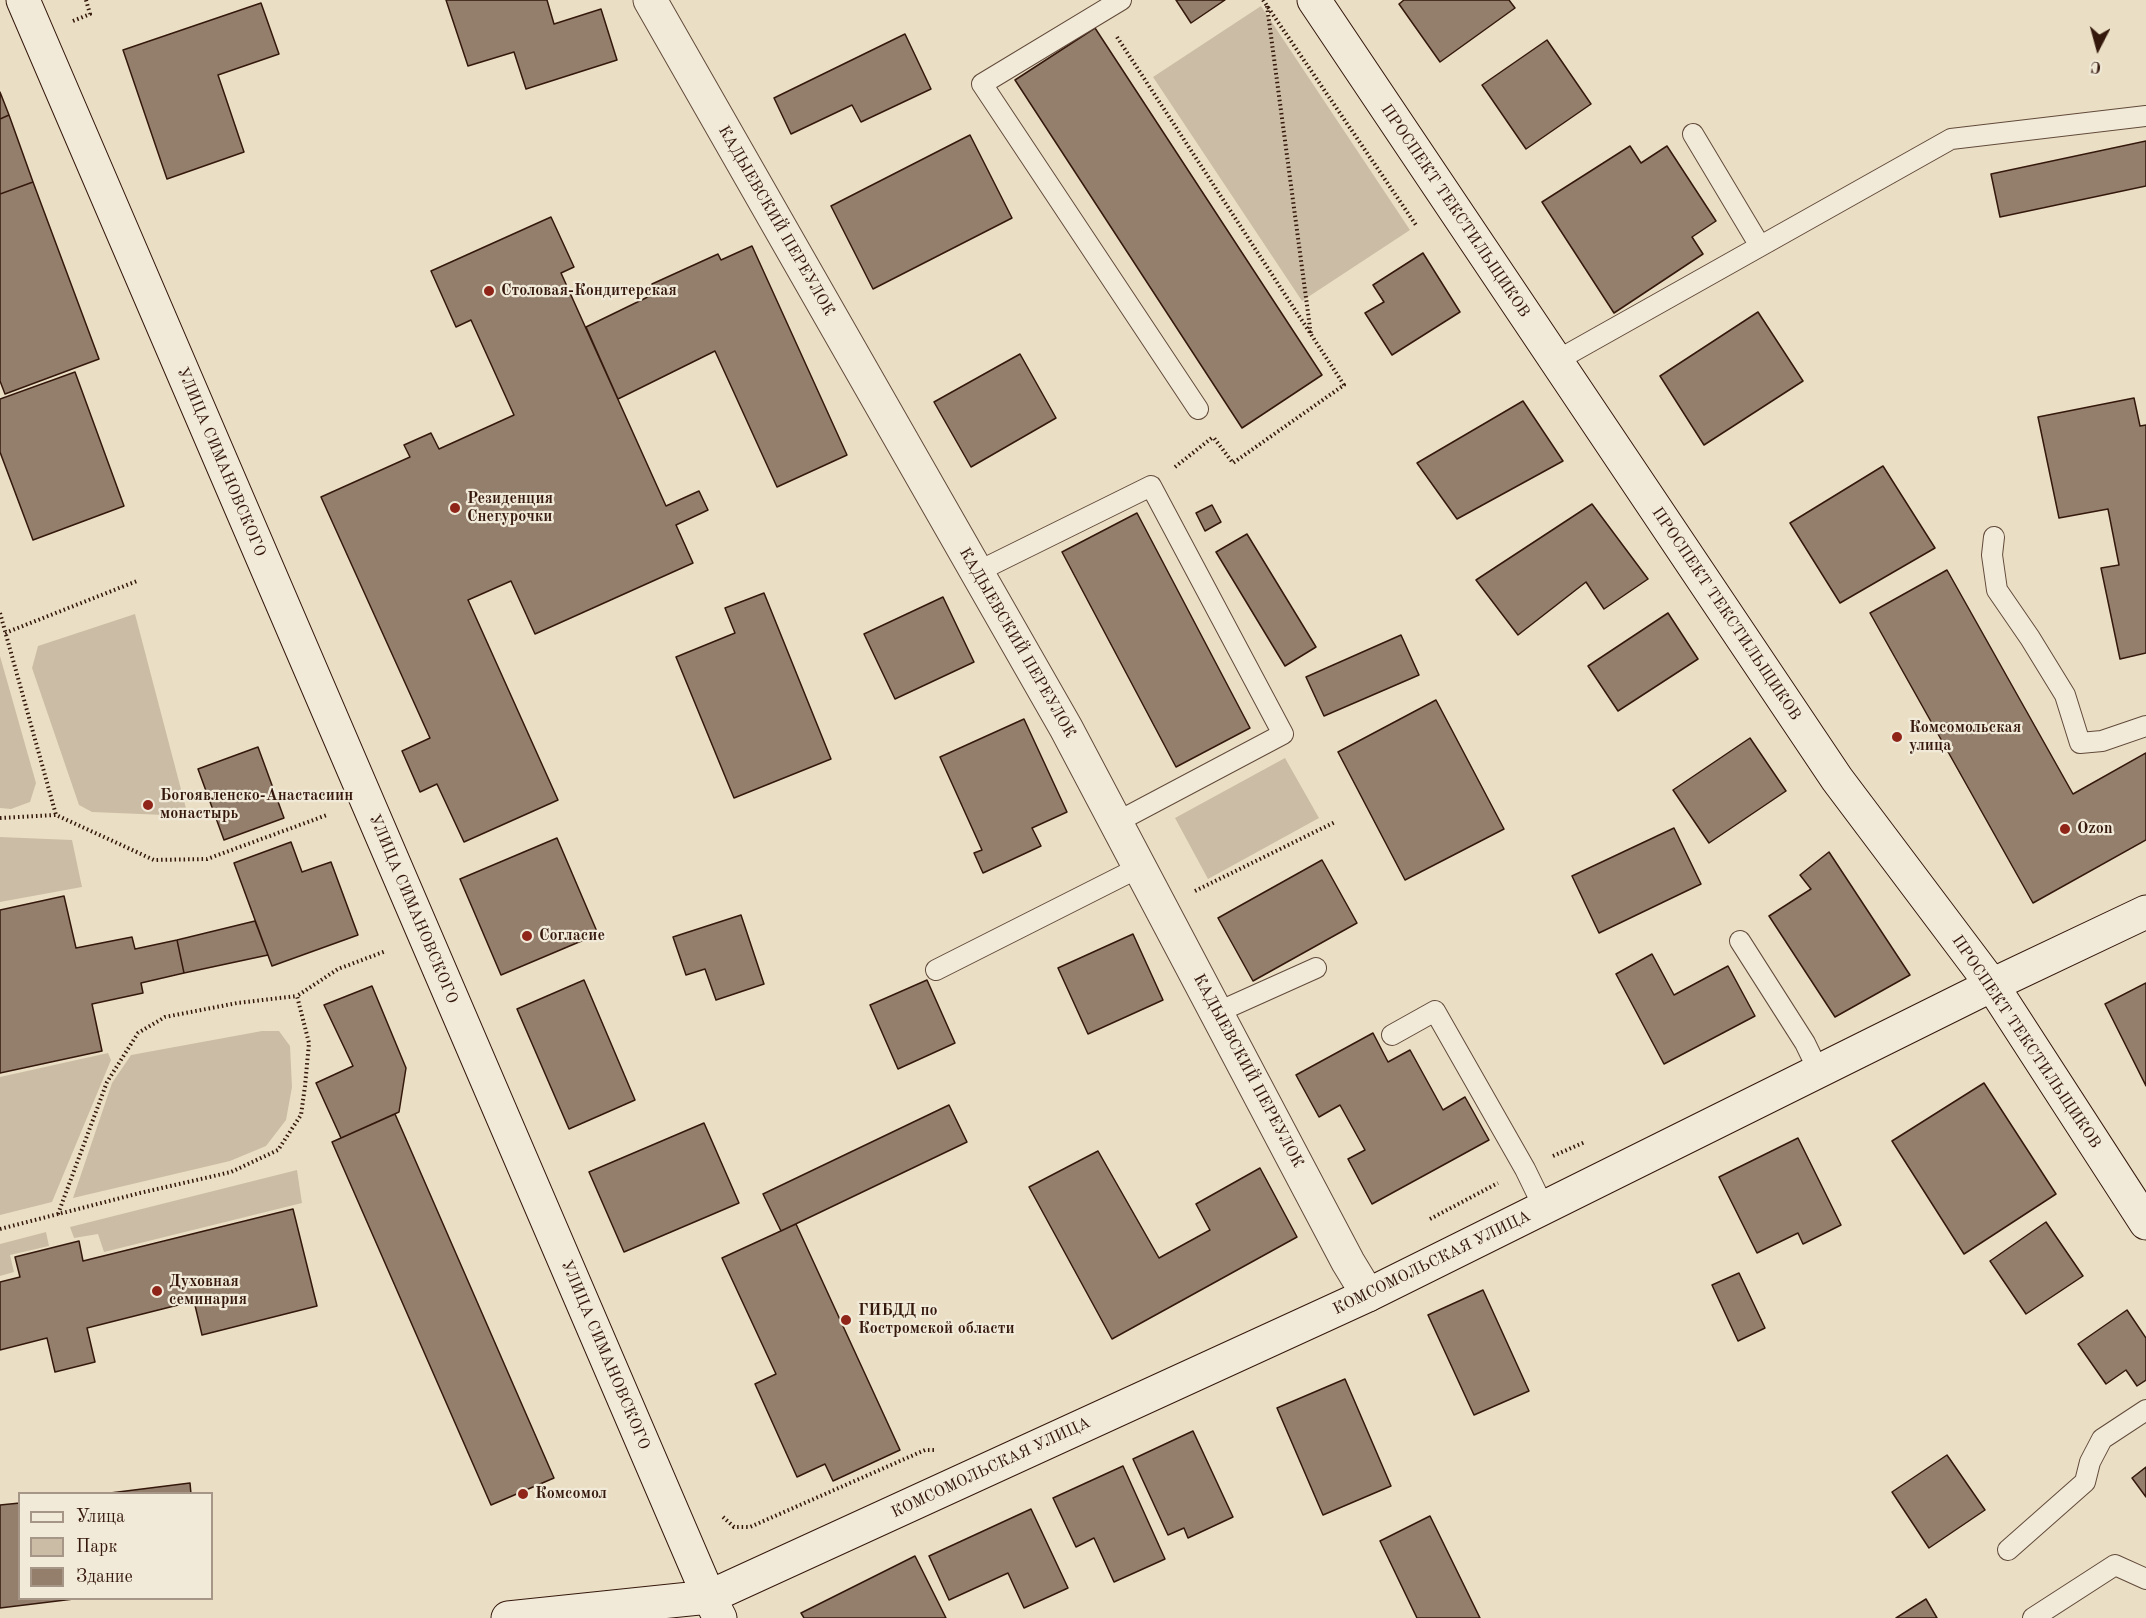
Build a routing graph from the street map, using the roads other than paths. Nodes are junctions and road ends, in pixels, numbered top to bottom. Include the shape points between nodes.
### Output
1 (23, 0) edge
2 (650, 0) edge
3 (1120, 0) edge
4 (1314, 0) edge
5 (2146, 116) edge
6 (1693, 134) dead end
7 (1760, 246) junction
8 (1556, 361) junction
9 (1198, 409) road end
10 (1994, 537) dead end
11 (977, 572) junction
12 (2146, 726) edge
13 (1117, 822) junction
14 (1140, 867) junction
15 (2146, 912) edge
16 (1740, 941) dead end
17 (1316, 968) dead end
18 (936, 970) dead end
19 (1992, 985) junction
20 (1218, 1012) junction
21 (1392, 1035) dead end
22 (1819, 1072) junction
23 (1544, 1208) junction
24 (2146, 1223) edge
25 (1368, 1295) junction
26 (2146, 1410) edge
27 (2008, 1550) dead end
28 (2146, 1580) edge
29 (715, 1608) edge
30 (508, 1618) edge
31 (664, 1618) edge
32 (2033, 1618) edge

1 - 29 street, УЛИЦА СИМАНОВСКОГО
2 - 11 street, КАДЫЕВСКИЙ ПЕРЕУЛОК
3 - 9 lane via 982,84
4 - 8 street, ПРОСПЕКТ ТЕКСТИЛЬЩИКОВ
5 - 7 lane via 1951,139
6 - 7 lane
7 - 8 lane
8 - 19 street, ПРОСПЕКТ ТЕКСТИЛЬЩИКОВ via 1837,779
10 - 12 lane via 1992,555 1997,590 2065,695 2080,743 2102,741
11 - 13 street, КАДЫЕВСКИЙ ПЕРЕУЛОК
11 - 13 lane via 1151,486 1283,734
13 - 14 street, КАДЫЕВСКИЙ ПЕРЕУЛОК
14 - 18 lane
14 - 20 street, КАДЫЕВСКИЙ ПЕРЕУЛОК
15 - 19 street, КОМСОМОЛЬСКАЯ УЛИЦА
16 - 22 lane
17 - 20 lane
19 - 22 street, КОМСОМОЛЬСКАЯ УЛИЦА
19 - 24 street, ПРОСПЕКТ ТЕКСТИЛЬЩИКОВ
20 - 25 street, КАДЫЕВСКИЙ ПЕРЕУЛОК
21 - 23 lane via 1435,1011
22 - 23 street, КОМСОМОЛЬСКАЯ УЛИЦА
23 - 25 street, КОМСОМОЛЬСКАЯ УЛИЦА
25 - 29 street, КОМСОМОЛЬСКАЯ УЛИЦА
26 - 27 lane via 2102,1439 2085,1482
28 - 32 lane via 2115,1565
29 - 30 street, КОМСОМОЛЬСКАЯ УЛИЦА
29 - 31 street, КОМСОМОЛЬСКАЯ УЛИЦА

